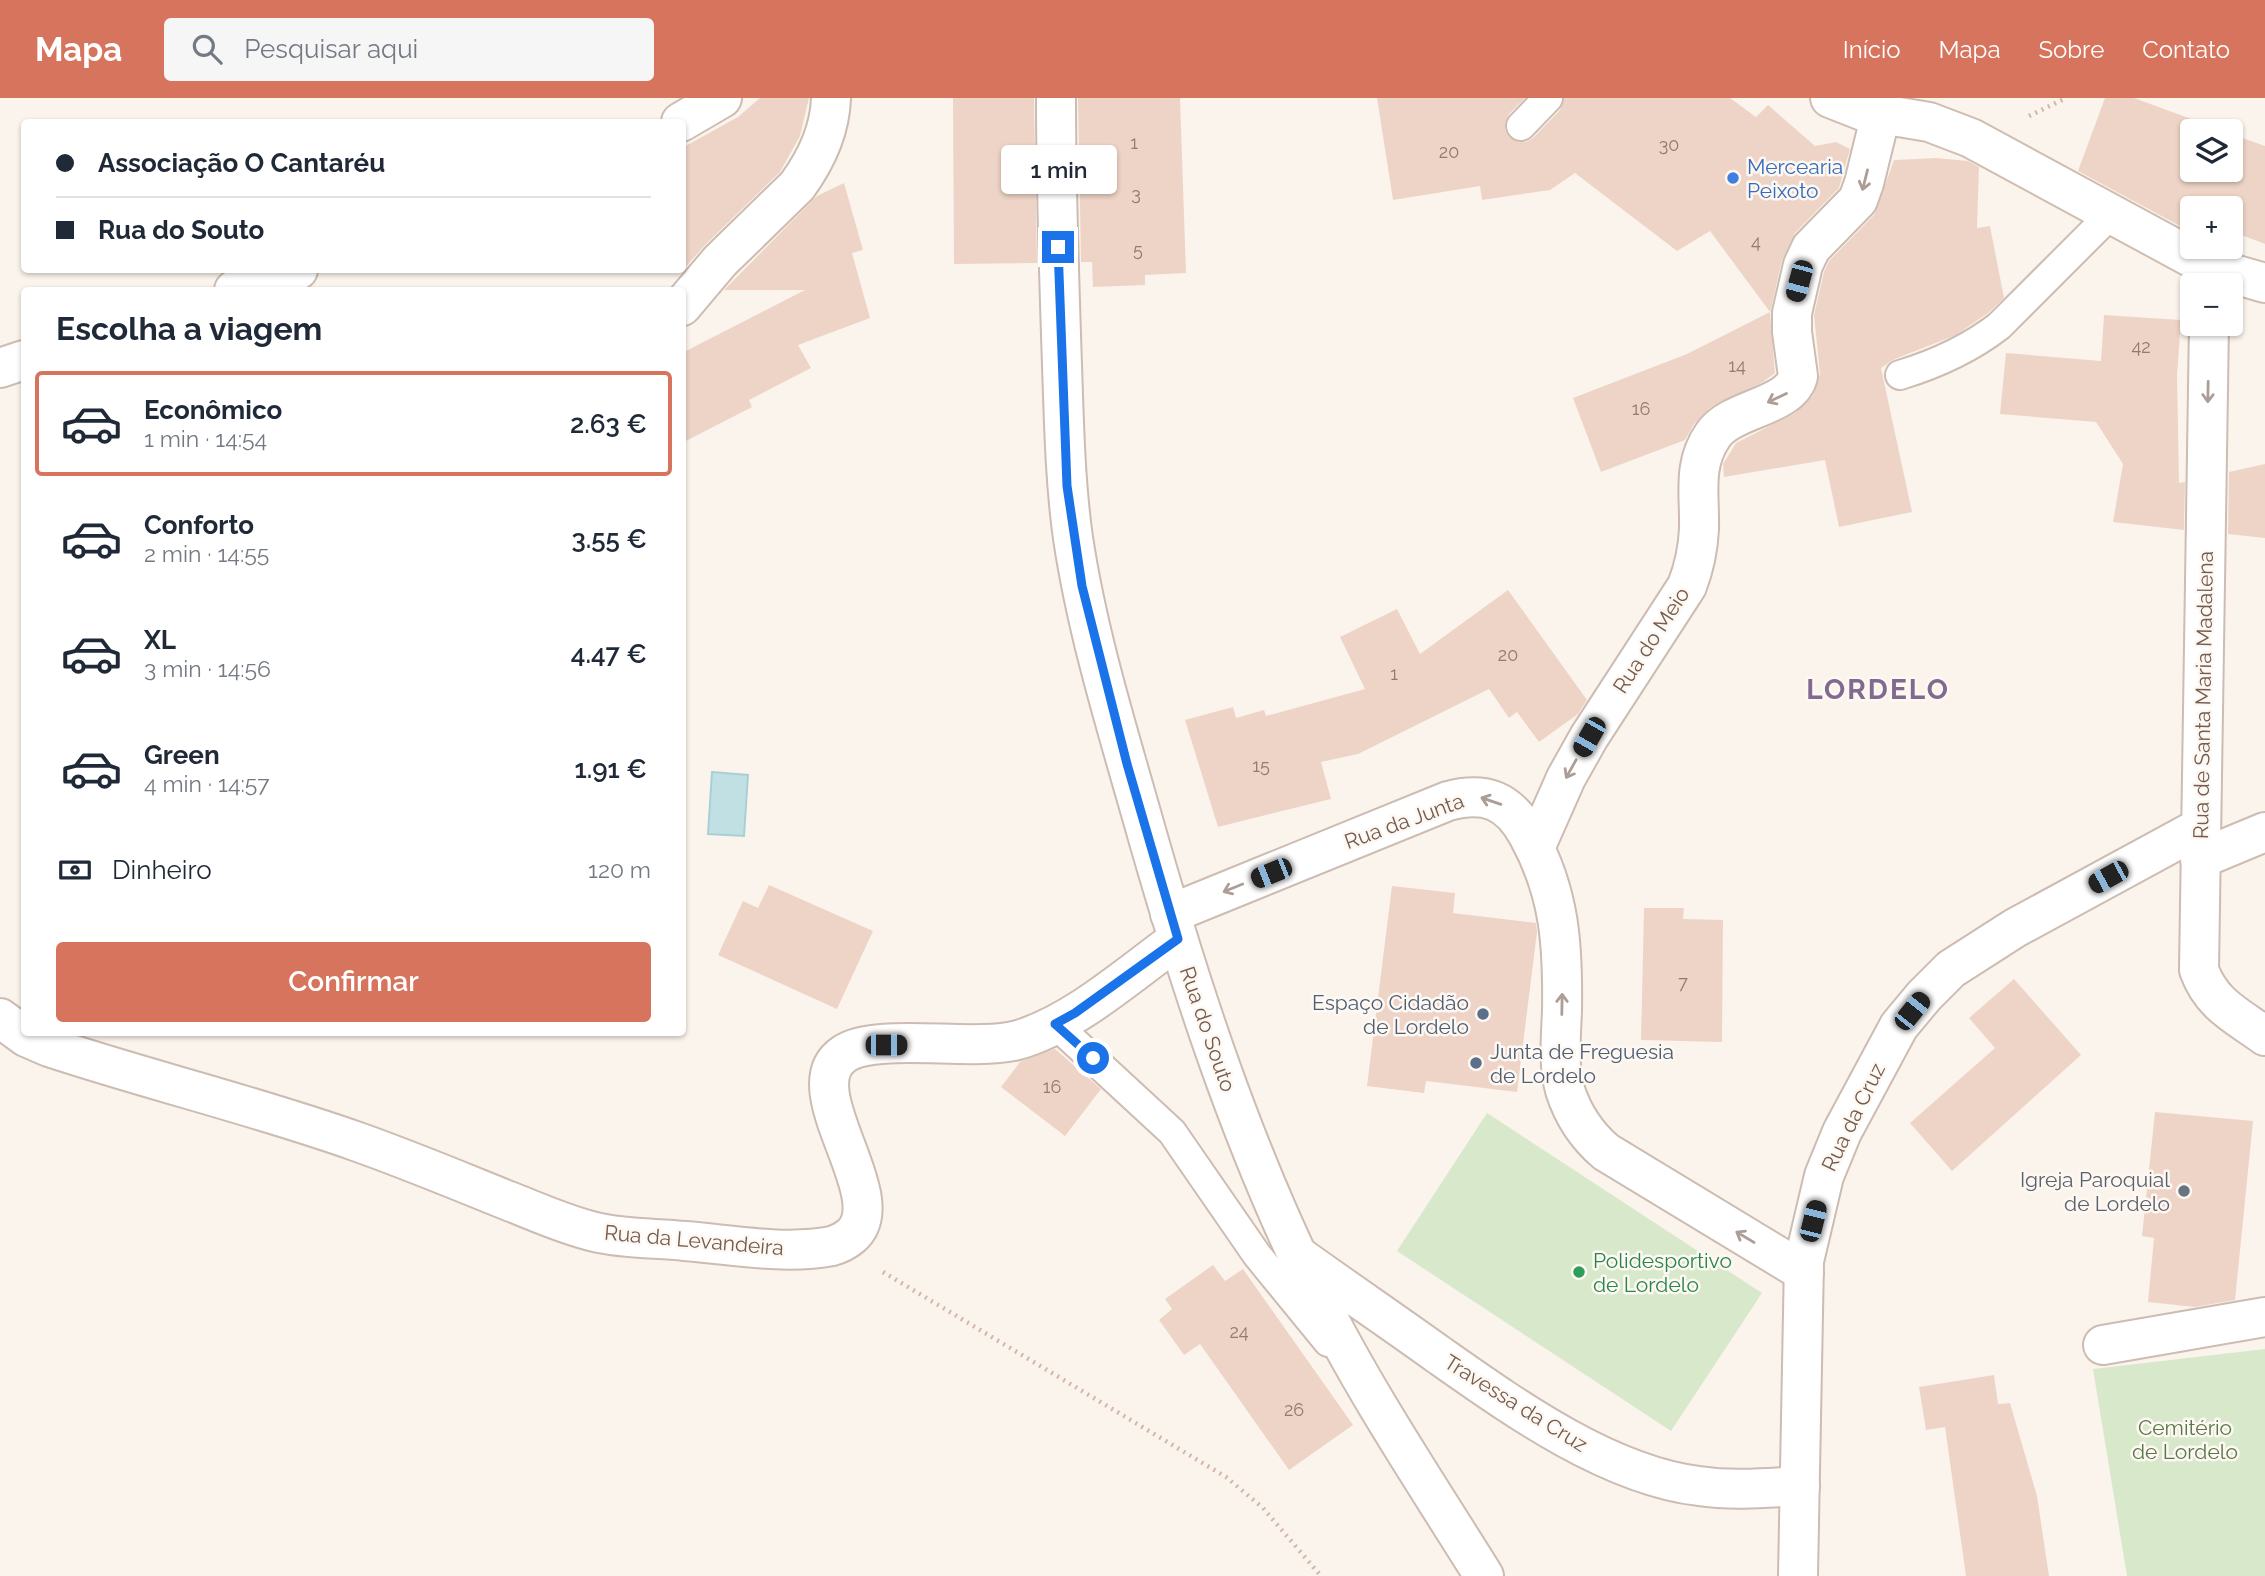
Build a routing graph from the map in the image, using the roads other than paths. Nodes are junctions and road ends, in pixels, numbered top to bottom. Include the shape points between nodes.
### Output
1 (722, 98) edge
2 (831, 98) edge
3 (1056, 98) edge
4 (1548, 98) edge
5 (1830, 98) edge
6 (1881, 114) junction
7 (686, 119) edge
8 (1521, 126) dead end
9 (2111, 214) junction
10 (288, 273) edge
11 (2204, 273) edge
12 (2243, 280) edge
13 (2265, 283) edge
14 (244, 287) edge
15 (686, 301) edge
16 (2208, 336) edge
17 (21, 361) edge
18 (0, 368) edge
19 (1900, 375) dead end
20 (2265, 832) edge
21 (2201, 843) junction
22 (1535, 848) junction
23 (1174, 927) junction
24 (0, 1018) edge
25 (1055, 1024) junction
26 (21, 1033) edge
27 (25, 1036) edge
28 (2265, 1036) edge
29 (837, 1245) joint
30 (1299, 1256) junction
31 (1804, 1272) junction
32 (2265, 1317) edge
33 (2103, 1345) dead end
34 (1374, 1396) junction
35 (1800, 1486) junction
36 (1484, 1576) edge
37 (1798, 1576) edge

1 - 7 street
2 - 15 street via 827,123 808,172
3 - 23 street, Rua do Souto via 1065,435 1073,537 1093,635
4 - 8 lane
5 - 6 street
6 - 9 street via 1929,122 1971,138
6 -> 22 street, Rua do Meio via 1858,200 1811,248 1803,265 1792,313 1797,383 1789,392 1737,416 1712,435 1699,463 1699,530 1687,586 1583,747
9 - 11 street
9 - 19 lane via 1980,340 1932,365
10 - 14 street
12 - 13 street
16 -> 21 street, Rua de Santa Maria Madalena
17 - 18 street
20 - 21 street, Rua da Cruz
21 - 28 street, Rua de Santa Maria Madalena via 2199,970 2221,1006
21 - 31 street, Rua da Cruz via 1982,947 1923,996 1899,1026 1842,1132 1824,1176
22 -> 23 street, Rua da Junta via 1504,805 1486,797 1467,796 1423,810
31 -> 22 street, Rua da Junta via 1606,1152 1579,1123 1561,1066 1558,916
23 - 25 street, Rua da Junta via 1075,1013
23 - 30 street, Rua do Souto via 1235,1110
24 - 26 street, Rua da Levandeira
25 - 29 street, Rua da Junta via 1000,1044 863,1047 846,1052 835,1062 830,1095 864,1205 863,1221 853,1235
25 - 34 lane via 1172,1132 1264,1263
27 - 29 street, Rua da Levandeira via 333,1133 597,1233 770,1248
30 - 34 street, Rua do Souto via 1314,1292
30 - 35 street, Travessa da Cruz via 1484,1387 1597,1453 1664,1479 1698,1486
31 - 35 street, Rua da Cruz
32 - 33 street
34 - 36 street, Rua do Souto
35 - 37 street, Rua da Cruz

